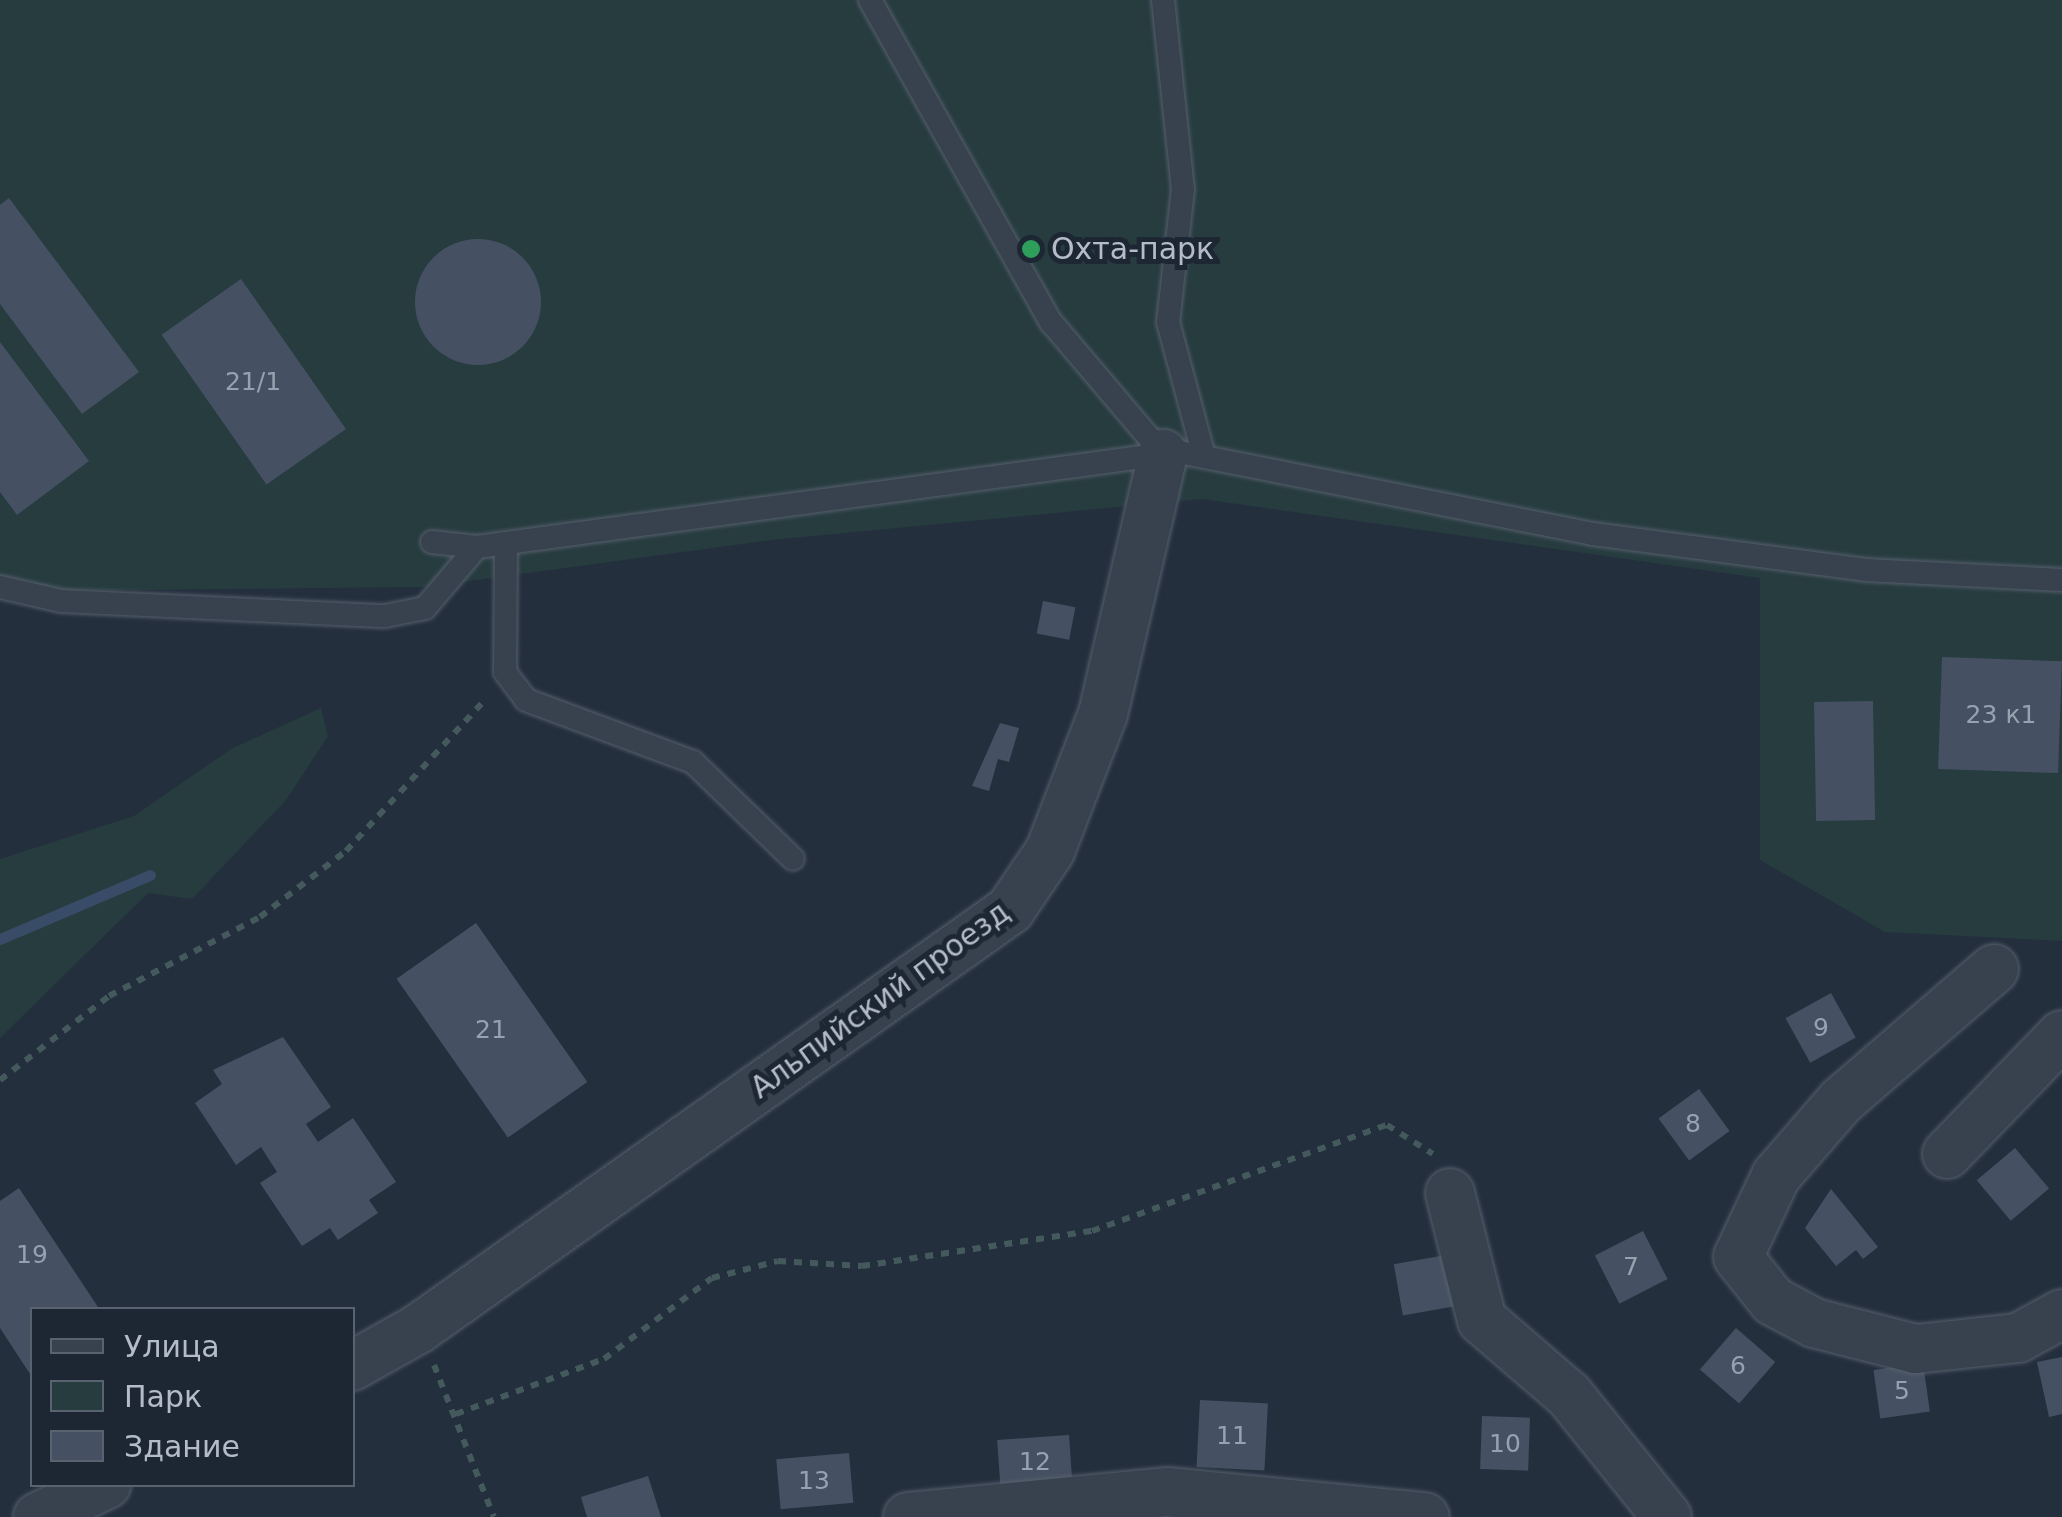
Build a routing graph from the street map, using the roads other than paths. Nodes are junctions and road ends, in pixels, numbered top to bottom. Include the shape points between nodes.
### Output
1 (870, 0) edge
2 (1163, 0) edge
3 (1183, 454) junction
4 (432, 542) dead end
5 (506, 542) junction
6 (478, 547) junction
7 (2062, 580) edge
8 (0, 587) edge
9 (793, 860) dead end
10 (1994, 968) dead end
11 (2062, 1036) edge
12 (1946, 1154) dead end
13 (1450, 1193) road end
14 (2062, 1314) edge
15 (355, 1364) edge
16 (101, 1487) edge
17 (38, 1517) edge
18 (908, 1517) edge
19 (1425, 1517) edge
20 (1667, 1517) edge

1 - 3 lane via 1051,322
2 - 3 lane via 1183,189 1168,322
3 - 5 lane
3 - 7 lane via 1593,534 1866,570
3 - 15 street, Альпийский проезд via 1102,714 1050,851 1010,910 418,1329
4 - 6 lane
5 - 6 lane
5 - 9 lane via 504,672 526,700 693,762
6 - 8 lane via 425,608 385,616 61,600
10 - 14 street via 1842,1101 1776,1176 1738,1257 1773,1302 1814,1323 1916,1349 2018,1338
11 - 12 street
13 - 20 street via 1482,1320 1569,1395
16 - 17 street
18 - 19 street via 1168,1492

